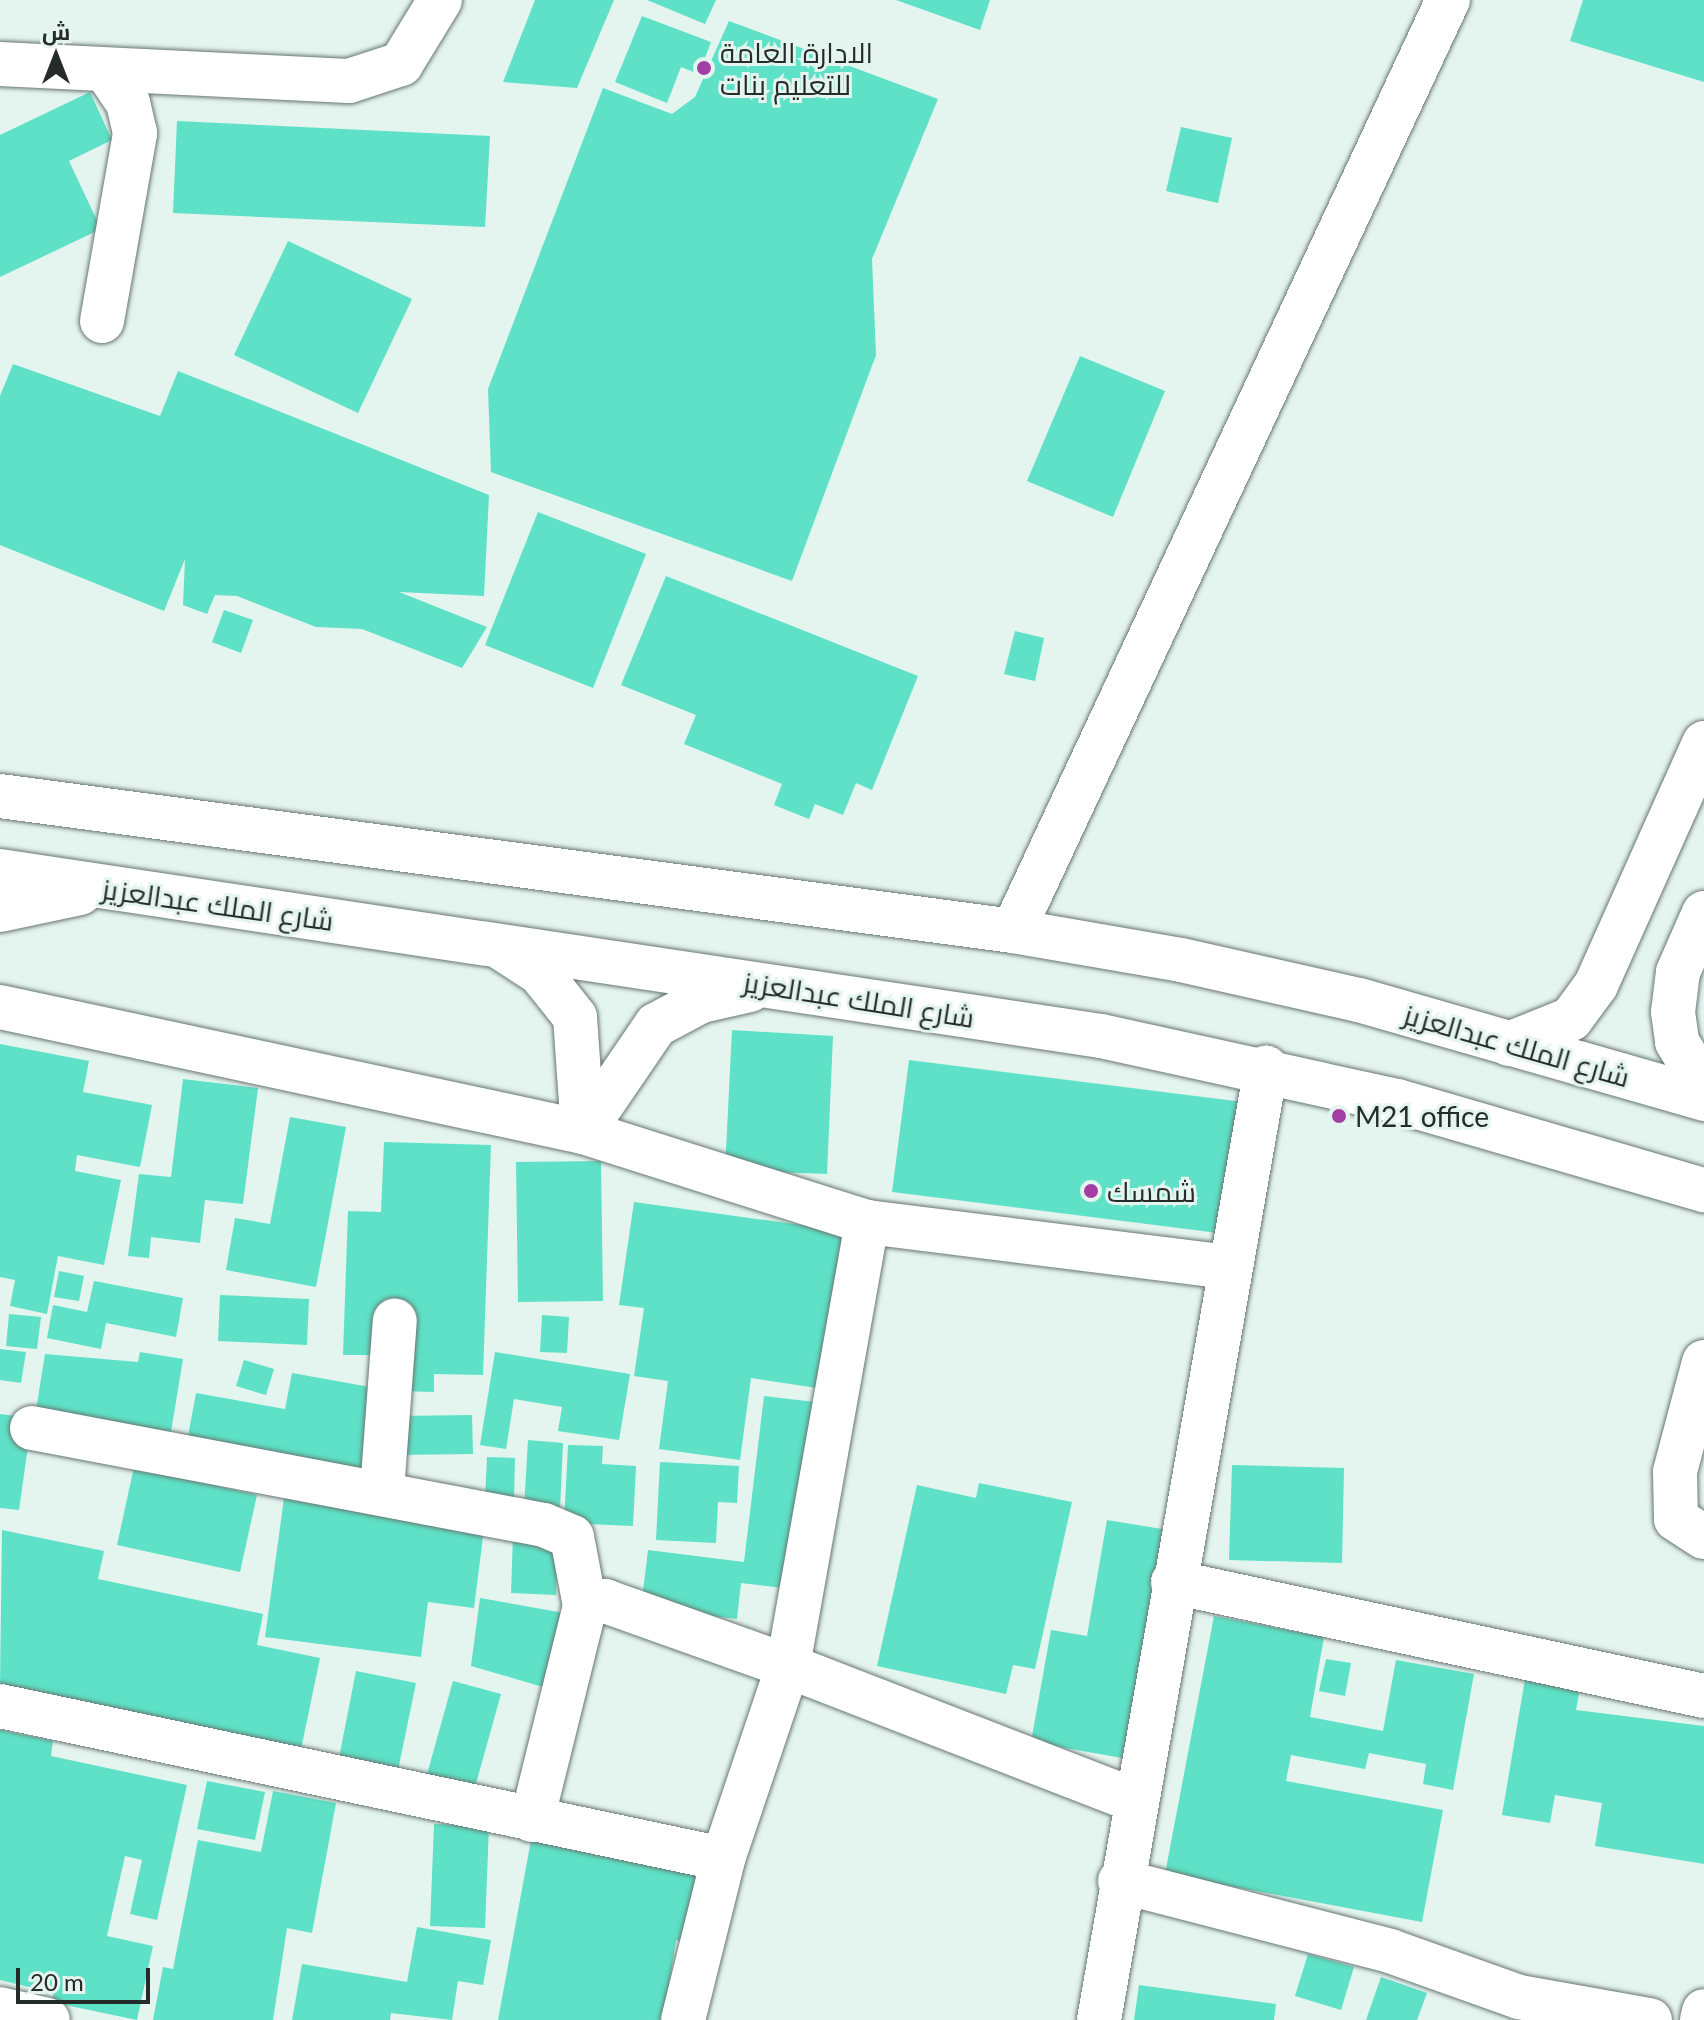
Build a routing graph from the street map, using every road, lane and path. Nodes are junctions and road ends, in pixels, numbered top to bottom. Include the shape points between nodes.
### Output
1 (440, 0) edge
2 (1448, 0) edge
3 (0, 64) edge
4 (106, 70) junction
5 (102, 321) dead end
6 (1704, 743) edge
7 (0, 796) edge
8 (0, 871) edge
9 (105, 888) junction
10 (0, 910) edge
11 (1704, 913) edge
12 (1013, 931) junction
13 (497, 946) junction
14 (774, 985) junction
15 (0, 1007) edge
16 (1509, 1044) junction
17 (1266, 1068) junction
18 (1704, 1086) edge
19 (1704, 1099) edge
20 (583, 1132) junction
21 (1704, 1190) edge
22 (867, 1222) junction
23 (1229, 1267) junction
24 (395, 1320) dead end
25 (1704, 1362) edge
26 (32, 1428) dead end
27 (382, 1491) junction
28 (1704, 1537) edge
29 (1173, 1582) junction
30 (585, 1606) junction
31 (788, 1666) junction
32 (1704, 1696) edge
33 (0, 1706) edge
34 (1133, 1800) junction
35 (532, 1820) junction
36 (723, 1859) junction
37 (1120, 1881) junction
38 (0, 2009) edge
39 (1704, 2011) edge
40 (48, 2020) edge
41 (683, 2020) edge
42 (1099, 2020) edge
43 (1650, 2020) edge
44 (1702, 2020) edge

1 - 4 street via 422,39 401,64 377,76 349,81
2 - 12 street
3 - 4 street
4 - 5 street via 128,103 135,133
6 - 16 street via 1596,985 1571,1019
7 - 12 street, شارع الملك عبدالعزيز
8 - 9 street, شارع الملك عبدالعزيز
9 - 10 street
9 - 13 street, شارع الملك عبدالعزيز
11 - 18 street via 1678,972 1673,1012 1686,1063
12 - 16 street, شارع الملك عبدالعزيز via 1315,990
13 - 14 street, شارع الملك عبدالعزيز
13 - 20 street via 540,973 575,1017
14 - 17 street, شارع الملك عبدالعزيز
14 - 20 street via 701,1001 656,1025
15 - 20 street
16 - 19 street, شارع الملك عبدالعزيز
17 - 21 street, شارع الملك عبدالعزيز
17 - 23 street
20 - 22 street
22 - 23 street
22 - 31 street
23 - 29 street
24 - 27 street
25 - 28 street via 1675,1472 1676,1519
26 - 27 street via 306,1484
27 - 30 street via 572,1537
29 - 32 street
29 - 34 street
30 - 31 street via 605,1601
30 - 35 street
31 - 34 street
31 - 36 street
33 - 35 street
34 - 37 street
35 - 36 street
36 - 41 street
37 - 42 street
37 - 43 street via 1390,1951 1519,1997
38 - 40 street
39 - 44 street

